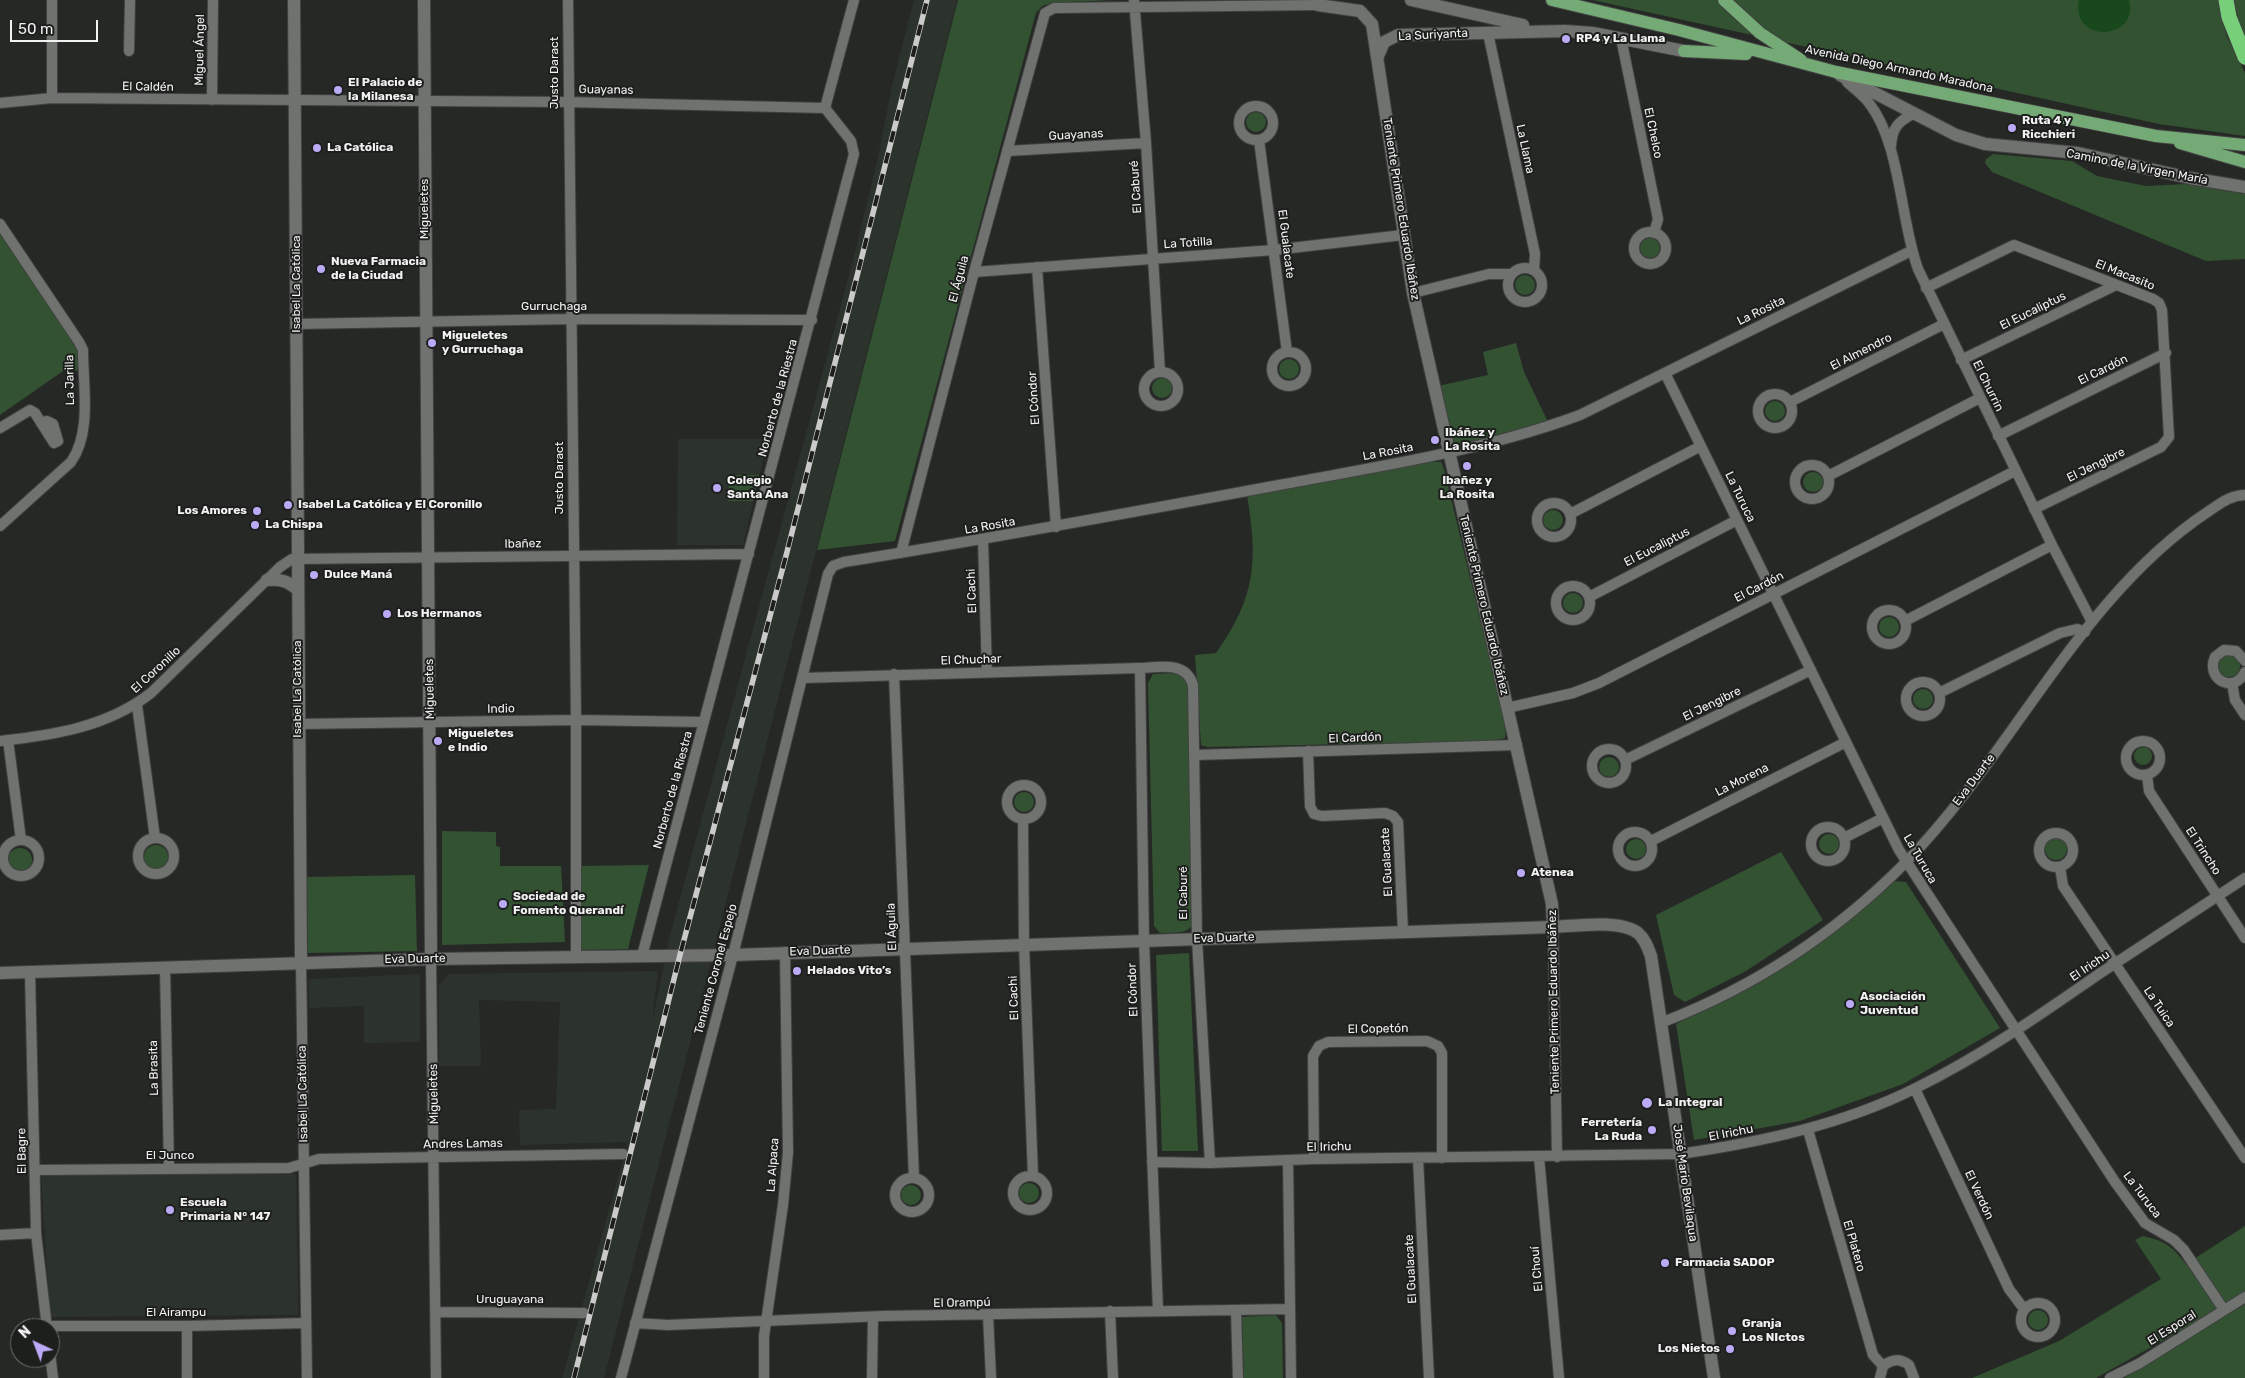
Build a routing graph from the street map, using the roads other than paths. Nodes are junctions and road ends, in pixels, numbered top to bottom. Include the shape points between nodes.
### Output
1 (52, 0) edge
2 (130, 0) edge
3 (212, 0) edge
4 (294, 0) edge
5 (424, 0) edge
6 (568, 0) edge
7 (854, 0) edge
8 (1411, 0) edge
9 (1552, 0) edge
10 (1724, 0) edge
11 (2226, 0) edge
12 (1318, 3) edge
13 (1135, 4) edge
14 (1565, 31) junction
15 (1488, 33) junction
16 (1621, 38) junction
17 (129, 51) dead end
18 (1684, 51) joint
19 (1768, 55) junction
20 (1378, 56) junction
21 (2245, 57) edge
22 (1807, 64) junction
23 (1836, 72) junction
24 (52, 98) junction
25 (212, 100) junction
26 (296, 100) junction
27 (424, 102) junction
28 (567, 102) junction
29 (0, 103) edge
30 (825, 108) junction
31 (1913, 114) junction
32 (2156, 136) junction
33 (1259, 140) dead end
34 (1146, 143) junction
35 (2245, 145) edge
36 (1890, 150) junction
37 (1007, 151) junction
38 (2245, 162) edge
39 (2245, 187) edge
40 (0, 224) edge
41 (1654, 233) dead end
42 (1403, 235) junction
43 (1274, 250) junction
44 (1911, 251) junction
45 (1153, 258) junction
46 (1037, 267) junction
47 (1534, 270) junction
48 (974, 272) junction
49 (1511, 274) junction
50 (2116, 285) junction
51 (1926, 288) junction
52 (1413, 293) junction
53 (571, 319) junction
54 (812, 320) junction
55 (425, 321) junction
56 (297, 324) junction
57 (1944, 324) junction
58 (1287, 352) dead end
59 (2166, 353) junction
60 (1961, 360) junction
61 (1160, 372) dead end
62 (1665, 372) junction
63 (1980, 398) junction
64 (1790, 402) dead end
65 (41, 423) dead end
66 (0, 428) edge
67 (1998, 436) junction
68 (2167, 441) joint
69 (1701, 446) junction
70 (1449, 453) junction
71 (2015, 471) junction
72 (1828, 476) dead end
73 (2245, 495) edge
74 (2034, 509) junction
75 (1570, 514) dead end
76 (1737, 520) junction
77 (0, 526) edge
78 (1056, 526) junction
79 (983, 540) junction
80 (2052, 545) junction
81 (901, 553) junction
82 (749, 554) junction
83 (573, 556) junction
84 (428, 557) junction
85 (298, 558) junction
86 (833, 566) joint
87 (267, 580) junction
88 (298, 590) junction
89 (1774, 594) junction
90 (1589, 597) dead end
91 (1905, 621) dead end
92 (2092, 622) junction
93 (2085, 632) junction
94 (2245, 661) edge
95 (1140, 668) junction
96 (1811, 670) junction
97 (987, 672) junction
98 (2245, 672) edge
99 (894, 674) junction
100 (803, 678) junction
101 (2232, 684) junction
102 (1939, 693) dead end
103 (137, 705) junction
104 (1507, 708) junction
105 (2245, 714) edge
106 (576, 720) junction
107 (704, 722) junction
108 (430, 723) junction
109 (298, 724) junction
110 (4, 741) edge
111 (1846, 742) junction
112 (1517, 745) junction
113 (1308, 752) junction
114 (1195, 755) junction
115 (1625, 760) dead end
116 (2147, 775) dead end
117 (1883, 818) junction
118 (1023, 819) dead end
119 (155, 838) dead end
120 (1844, 838) dead end
121 (21, 840) dead end
122 (1650, 841) dead end
123 (1906, 862) junction
124 (2060, 867) dead end
125 (2245, 878) edge
126 (2217, 896) junction
127 (1553, 926) junction
128 (1403, 932) junction
129 (1638, 933) joint
130 (1196, 938) junction
131 (2245, 938) edge
132 (1144, 940) junction
133 (1024, 944) junction
134 (906, 948) junction
135 (785, 952) junction
136 (733, 954) junction
137 (576, 956) junction
138 (642, 956) junction
139 (431, 959) junction
140 (301, 962) junction
141 (2115, 964) junction
142 (165, 967) junction
143 (0, 973) edge
144 (30, 973) junction
145 (1663, 1022) junction
146 (2016, 1032) junction
147 (1915, 1089) junction
148 (1808, 1130) junction
149 (623, 1154) dead end
150 (1680, 1154) junction
151 (435, 1157) junction
152 (1539, 1157) junction
153 (1557, 1157) junction
154 (1442, 1158) junction
155 (2245, 1158) edge
156 (1314, 1159) junction
157 (1418, 1159) junction
158 (1288, 1160) junction
159 (1152, 1162) junction
160 (304, 1163) junction
161 (1210, 1163) junction
162 (169, 1168) junction
163 (35, 1170) junction
164 (1033, 1176) dead end
165 (914, 1178) dead end
166 (36, 1233) junction
167 (0, 1235) edge
168 (2245, 1297) edge
169 (1290, 1309) junction
170 (2024, 1309) dead end
171 (1236, 1310) junction
172 (2224, 1310) junction
173 (1110, 1311) junction
174 (1158, 1311) junction
175 (436, 1312) junction
176 (584, 1314) dead end
177 (988, 1315) junction
178 (873, 1317) junction
179 (46, 1318) edge
180 (766, 1321) junction
181 (635, 1322) junction
182 (306, 1323) junction
183 (186, 1326) junction
184 (60, 1327) edge
185 (1883, 1366) junction
186 (187, 1378) edge
187 (307, 1378) edge
188 (436, 1378) edge
189 (621, 1378) edge
190 (764, 1378) edge
191 (872, 1378) edge
192 (991, 1378) edge
193 (1113, 1378) edge
194 (1238, 1378) edge
195 (1291, 1378) edge
196 (1429, 1378) edge
197 (1559, 1378) edge
198 (1714, 1378) edge
199 (1880, 1378) edge
200 (1914, 1378) edge
201 (2110, 1378) edge

1 - 24 street
2 - 17 street
3 - 25 street, Miguel Ángel
4 - 26 street, Isabel La Católica
5 - 27 street, Migueletes
6 - 28 street, Justo Daract
7 - 30 street
8 - 14 street via 1507,23
9 - 19 main road, Avenida Diego Armando Maradona
10 - 22 main road via 1760,33
11 - 21 highway
12 - 13 street
12 - 20 street via 1360,11 1372,24
13 - 34 street, El Caburé
13 - 37 street, El Águila via 1054,8 1045,13
14 - 15 street, La Suriyanta
14 - 16 street, La Suriyanta
15 - 20 street, La Suriyanta via 1398,35 1384,42
15 - 47 street, La Llama via 1535,254
16 - 18 street, La Suriyanta
16 - 41 street, El Chelco via 1658,219
18 - 19 main road
19 - 22 main road, Avenida Diego Armando Maradona
20 - 42 street, Teniente Primero Eduardo Ibáñez
22 - 23 main road, Avenida Diego Armando Maradona
23 - 31 street, Camino de la Virgen María
23 - 32 main road, Avenida Diego Armando Maradona
23 - 36 street, El Churrin via 1868,101 1882,125
24 - 25 street, El Caldén
24 - 29 street, El Caldén
25 - 26 street, El Caldén
26 - 27 street, Guayanas
26 - 56 street, Isabel La Católica
27 - 28 street, Guayanas
27 - 55 street, Migueletes
28 - 30 street, Guayanas
28 - 53 street, Justo Daract
30 - 54 street, Norberto de la Riestra via 851,141 854,154
31 - 36 street, El Churrin via 1897,123 1892,132
31 - 39 street, Camino de la Virgen María via 1956,135 1985,144 2078,153
32 - 35 main road, Avenida Diego Armando Maradona
32 - 38 main road
33 - 43 street, El Gualacate
34 - 37 street, Guayanas
34 - 45 street, El Caburé
36 - 44 street, El Churrin
37 - 48 street, El Águila
40 - 77 street, La Jarilla via 83,350 84,428 78,451 71,462
42 - 43 street, La Totilla
42 - 52 street, Teniente Primero Eduardo Ibáñez
43 - 45 street, La Totilla
43 - 58 street, El Gualacate
44 - 51 street, El Churrin
44 - 62 street, La Rosita
45 - 46 street, La Totilla
45 - 61 street, El Caburé
46 - 48 street, La Totilla
46 - 78 street, El Cóndor
47 - 49 street via 1523,268
47 - 49 street via 1541,278 1542,286 1540,293 1529,302 1521,302 1510,293 1508,280
48 - 81 street, El Águila
49 - 52 street via 1490,274
50 - 51 street, El Macasito via 2020,246 2008,246
50 - 59 street, El Macasito via 2158,303 2162,310
50 - 60 street, El Eucaliptus
51 - 57 street, El Churrin
52 - 70 street, Teniente Primero Eduardo Ibáñez
53 - 54 street, Gurruchaga
53 - 55 street, Gurruchaga
53 - 83 street, Justo Daract
54 - 82 street, Norberto de la Riestra
55 - 56 street, Gurruchaga
55 - 84 street, Migueletes
56 - 85 street, Isabel La Católica
57 - 60 street, El Churrin
57 - 64 street, El Almendro
59 - 67 street, El Cardón
59 - 68 street, El Macasito
60 - 63 street, El Churrin
62 - 69 street, La Turuca
62 - 70 street, La Rosita via 1580,415 1545,428
63 - 67 street, El Churrin
63 - 72 street
65 - 66 street via 30,410
67 - 71 street, El Churrin
68 - 74 street, El Jengibre via 2161,447
69 - 75 street
69 - 76 street, La Turuca
70 - 78 street, La Rosita
70 - 104 street, Teniente Primero Eduardo Ibáñez
71 - 74 street, El Churrin
71 - 89 street, El Cardón
73 - 92 street, Eva Duarte via 2231,497 2168,541 2123,585
74 - 80 street, El Churrin
76 - 89 street, La Turuca
76 - 90 street, El Eucaliptus
78 - 79 street, La Rosita
79 - 81 street, La Rosita
79 - 97 street, El Cachi
80 - 91 street
80 - 92 street, El Churrin
81 - 86 street, La Rosita
82 - 83 street, Ibañez
82 - 107 street, Norberto de la Riestra
83 - 84 street, Ibañez
83 - 106 street, Justo Daract
84 - 85 street, Ibañez
84 - 108 street, Migueletes
85 - 87 street, El Coronillo via 286,562
85 - 88 street, Isabel La Católica
86 - 100 street, Teniente Coronel Espejo via 828,574
87 - 88 street via 284,581
87 - 103 street, El Coronillo
88 - 109 street, Isabel La Católica
89 - 96 street, La Turuca
89 - 104 street, El Cardón via 1586,689
92 - 93 street, Eva Duarte
93 - 102 street via 2077,629 2060,633
93 - 123 street, Eva Duarte via 1962,797
94 - 101 street via 2241,654 2230,649 2219,652 2215,657 2213,674 2221,682
95 - 97 street, El Chuchar
95 - 114 street, El Caburé via 1174,667 1182,669 1191,678
95 - 132 street, El Cóndor
96 - 111 street, La Turuca
96 - 115 street, El Jengibre
97 - 99 street, El Chuchar
98 - 101 street
99 - 100 street, El Chuchar
99 - 134 street, El Águila
100 - 136 street, Teniente Coronel Espejo
101 - 105 street via 2235,700
103 - 110 street, El Coronillo via 87,727
103 - 119 street
104 - 112 street, Teniente Primero Eduardo Ibáñez
106 - 107 street, Indio
106 - 108 street, Indio
106 - 137 street, Justo Daract
107 - 138 street, Norberto de la Riestra
108 - 109 street, Indio
108 - 139 street, Migueletes
109 - 140 street, Isabel La Católica
110 - 121 street
111 - 117 street, La Turuca
111 - 122 street, La Morena
112 - 113 street, El Cardón
112 - 127 street, Teniente Primero Eduardo Ibáñez via 1552,904
113 - 114 street, El Cardón
113 - 128 street, El Gualacate via 1310,806 1314,814 1385,813 1398,822
114 - 130 street, El Caburé
116 - 126 street, El Trincho via 2149,790
117 - 120 street
117 - 123 street, La Turuca
118 - 133 street, El Cachi
123 - 145 street, Eva Duarte via 1851,913 1805,947 1721,997
123 - 146 street, La Turuca
124 - 141 street, La Tuica via 2063,886
125 - 126 street, El Irichu
126 - 131 street, El Trincho
126 - 141 street, El Irichu
127 - 128 street, Eva Duarte
127 - 129 street, Eva Duarte via 1616,925
127 - 153 street, Teniente Primero Eduardo Ibáñez
128 - 130 street, Eva Duarte
129 - 145 street, José Mario Bevilaqua via 1645,940 1651,956
130 - 132 street, Eva Duarte
130 - 161 street, El Caburé
132 - 133 street, Eva Duarte
132 - 159 street, El Cóndor
133 - 134 street, Eva Duarte
133 - 164 street, El Cachi
134 - 135 street, Eva Duarte
134 - 165 street, El Águila
135 - 136 street, Eva Duarte
135 - 180 street, La Alpaca via 788,1152
136 - 138 street, Eva Duarte
136 - 181 street, Teniente Coronel Espejo
137 - 138 street, Eva Duarte
137 - 139 street, Eva Duarte
139 - 140 street, Eva Duarte
139 - 151 street, Migueletes
140 - 142 street, Eva Duarte
140 - 160 street, Isabel La Católica
141 - 146 street, El Irichu
141 - 155 street, La Tuica
142 - 144 street, Eva Duarte
142 - 162 street, La Brasita
143 - 144 street, Eva Duarte
144 - 163 street, El Bagre
145 - 150 street, José Mario Bevilaqua
146 - 147 street, El Irichu
146 - 172 street, La Turuca via 2145,1224 2174,1240 2184,1250
147 - 148 street, El Irichu
147 - 170 street, El Verdón via 2009,1289
148 - 150 street, El Irichu
148 - 185 street, El Platero via 1872,1355
149 - 151 street, Andres Lamas
150 - 153 street, El Irichu
150 - 198 street, José Mario Bevilaqua
151 - 160 street, Andres Lamas via 319,1159
151 - 175 street, Migueletes
152 - 153 street, El Irichu
152 - 154 street, El Irichu
152 - 197 street, El Chouí
154 - 156 street, El Copetón via 1442,1053 1438,1046 1427,1041 1328,1042 1318,1046 1313,1056
154 - 157 street, El Irichu
156 - 157 street, El Irichu
156 - 158 street, El Irichu
157 - 196 street, El Gualacate
158 - 161 street, El Irichu
158 - 169 street
159 - 161 street, El Irichu
159 - 174 street, El Cóndor
160 - 162 street, El Junco via 289,1168
160 - 182 street, Isabel La Católica
162 - 163 street, El Junco
163 - 166 street, El Bagre
166 - 167 street
166 - 179 street, El Bagre
168 - 172 street, El Esporal
169 - 171 street, El Orampú
169 - 195 street
171 - 174 street, El Orampú
171 - 194 street
172 - 201 street, El Esporal
173 - 174 street, El Orampú
173 - 177 street, El Orampú
173 - 193 street
175 - 176 street, Uruguayana
175 - 188 street, Migueletes
177 - 178 street, El Orampú
177 - 192 street
178 - 180 street, El Orampú
178 - 191 street
180 - 181 street, El Orampú via 668,1325
180 - 190 street, La Alpaca
181 - 189 street, Teniente Coronel Espejo
182 - 183 street, El Airampu
182 - 187 street, Isabel La Católica
183 - 184 street, El Airampu
183 - 186 street
185 - 199 street
185 - 200 street via 1893,1360 1904,1361 1913,1370

